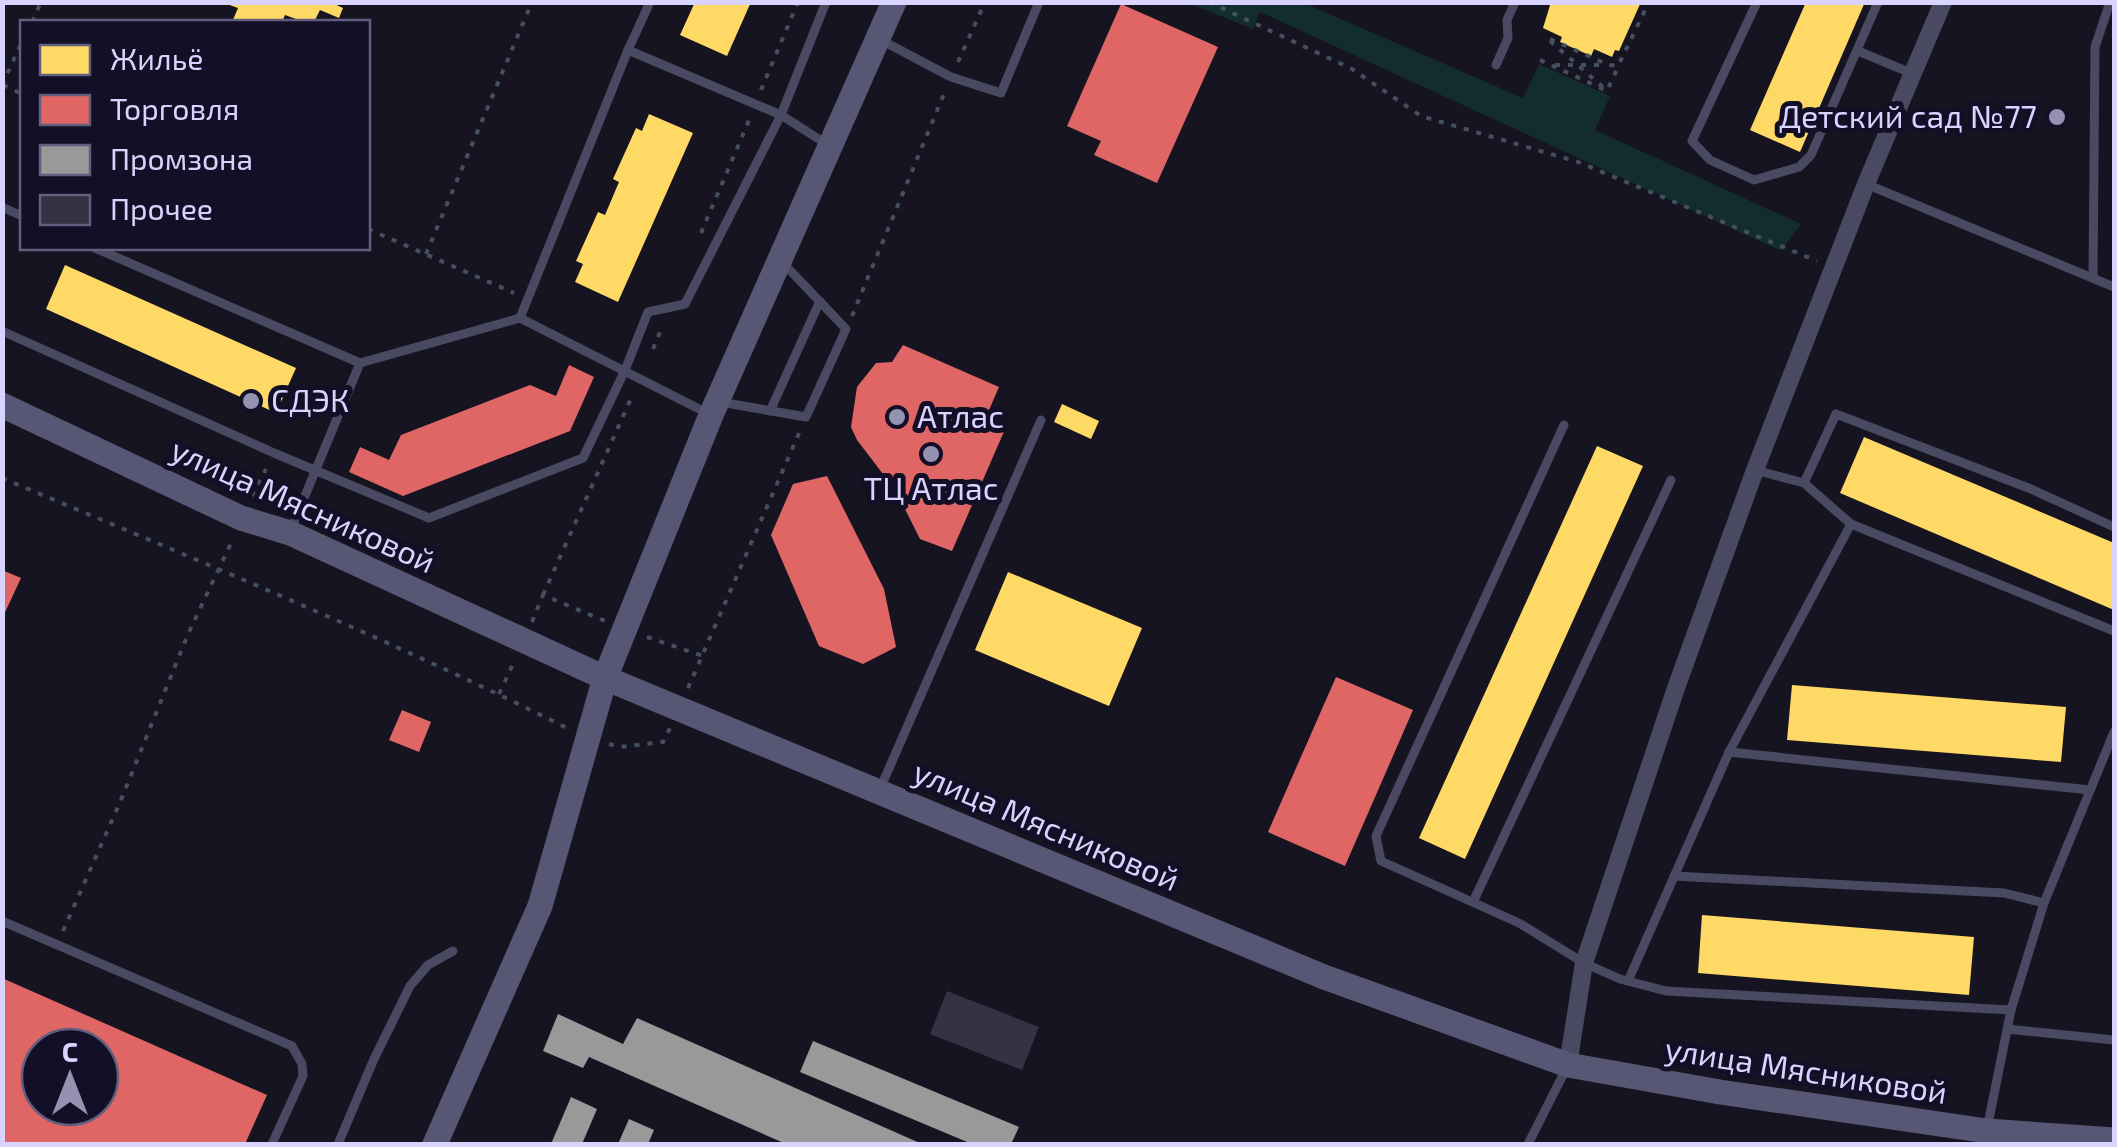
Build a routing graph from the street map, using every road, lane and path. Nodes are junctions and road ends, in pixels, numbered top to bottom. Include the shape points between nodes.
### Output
1 (532, 2) edge
2 (650, 2) edge
3 (826, 2) edge
4 (894, 2) edge
5 (984, 2) edge
6 (1039, 2) edge
7 (1208, 2) edge
8 (1514, 2) edge
9 (1649, 2) edge
10 (1757, 2) edge
11 (1878, 2) edge
12 (1942, 2) edge
13 (2110, 2) edge
14 (878, 38) junction
15 (20, 47) edge
16 (628, 50) junction
17 (1858, 50) junction
18 (1540, 60) dead end
19 (1496, 65) dead end
20 (1550, 65) junction
21 (1569, 65) junction
22 (1578, 65) junction
23 (1609, 65) junction
24 (1618, 66) junction
25 (1911, 73) junction
26 (1590, 76) junction
27 (951, 77) junction
28 (1582, 80) junction
29 (3, 85) edge
30 (1607, 91) junction
31 (780, 115) junction
32 (830, 146) junction
33 (1866, 184) junction
34 (370, 230) edge
35 (101, 250) edge
36 (426, 254) junction
37 (780, 260) junction
38 (1836, 269) junction
39 (2093, 278) junction
40 (2114, 287) edge
41 (528, 299) junction
42 (820, 301) junction
43 (520, 318) junction
44 (846, 329) junction
45 (2, 332) edge
46 (360, 363) junction
47 (625, 370) junction
48 (2, 405) edge
49 (714, 408) junction
50 (770, 411) junction
51 (1041, 420) dead end
52 (1564, 425) dead end
53 (314, 470) junction
54 (1755, 470) junction
55 (1671, 480) dead end
56 (1804, 482) junction
57 (1851, 524) junction
58 (2114, 527) edge
59 (290, 533) junction
60 (212, 579) dead end
61 (625, 629) junction
62 (2114, 631) edge
63 (524, 641) junction
64 (702, 656) dead end
65 (605, 678) junction
66 (499, 694) dead end
67 (2114, 732) edge
68 (1729, 752) junction
69 (2090, 790) junction
70 (879, 792) junction
71 (1674, 876) junction
72 (1473, 902) junction
73 (2044, 903) junction
74 (2, 922) edge
75 (57, 944) junction
76 (454, 951) dead end
77 (1584, 963) junction
78 (1628, 981) junction
79 (2011, 1010) junction
80 (2007, 1029) junction
81 (2114, 1040) edge
82 (1568, 1065) junction
83 (1987, 1131) junction
84 (2114, 1140) edge
85 (272, 1144) edge
86 (338, 1144) edge
87 (435, 1144) edge
88 (1528, 1144) edge

1 - 36 path
2 - 16 lane
3 - 31 lane
4 - 14 street
5 - 27 path
6 - 27 lane via 1002,93
7 - 38 path via 1352,69 1421,116 1578,162
8 - 19 lane
9 - 24 path
10 - 17 lane via 1692,141 1710,160 1754,180 1799,167
11 - 17 lane
12 - 25 street
13 - 39 lane via 2095,47
14 - 27 lane
14 - 32 street
15 - 29 path
16 - 31 lane
16 - 41 lane
17 - 25 lane
18 - 20 path
20 - 21 path
20 - 28 path
21 - 22 path
21 - 28 path
22 - 23 path
22 - 23 path via 1549,39
22 - 26 path
23 - 24 path
24 - 30 path
25 - 33 street
26 - 28 path
26 - 30 path
27 - 44 path
28 - 30 path
31 - 32 lane
31 - 47 lane via 685,304 648,312
32 - 37 street
33 - 38 street
33 - 39 lane
34 - 36 path
35 - 46 lane
36 - 41 path
37 - 42 lane
37 - 49 street
38 - 54 street
39 - 40 lane
41 - 43 lane
42 - 44 lane
42 - 50 lane
43 - 46 lane
43 - 47 lane
44 - 50 lane via 806,417
45 - 53 lane
46 - 53 lane
47 - 49 lane
47 - 53 lane via 582,458 429,518
48 - 59 street, улица Мясниковой via 241,518
49 - 50 lane
49 - 61 street
51 - 70 lane
52 - 72 lane via 1376,836 1382,861
53 - 59 lane
54 - 56 lane
54 - 77 street
55 - 72 lane
56 - 57 lane
56 - 58 lane via 1836,414
57 - 62 lane
57 - 68 lane
59 - 63 street, улица Мясниковой
60 - 75 path
61 - 63 path via 543,595
61 - 64 path
61 - 65 street
63 - 65 street, улица Мясниковой
63 - 66 path
65 - 70 street, улица Мясниковой
65 - 87 street via 540,906
67 - 69 lane
68 - 69 lane
68 - 71 lane
69 - 73 lane
70 - 82 street, улица Мясниковой via 1324,977
71 - 73 lane via 2004,893
71 - 78 lane
72 - 77 lane
73 - 79 lane
74 - 75 lane
75 - 85 lane via 292,1046 303,1076
76 - 86 lane via 428,965 410,986
77 - 78 lane
77 - 82 street
78 - 79 lane via 1666,992
79 - 80 lane
80 - 81 lane
80 - 83 lane
82 - 83 street, улица Мясниковой
82 - 88 lane
83 - 84 street, улица Мясниковой

